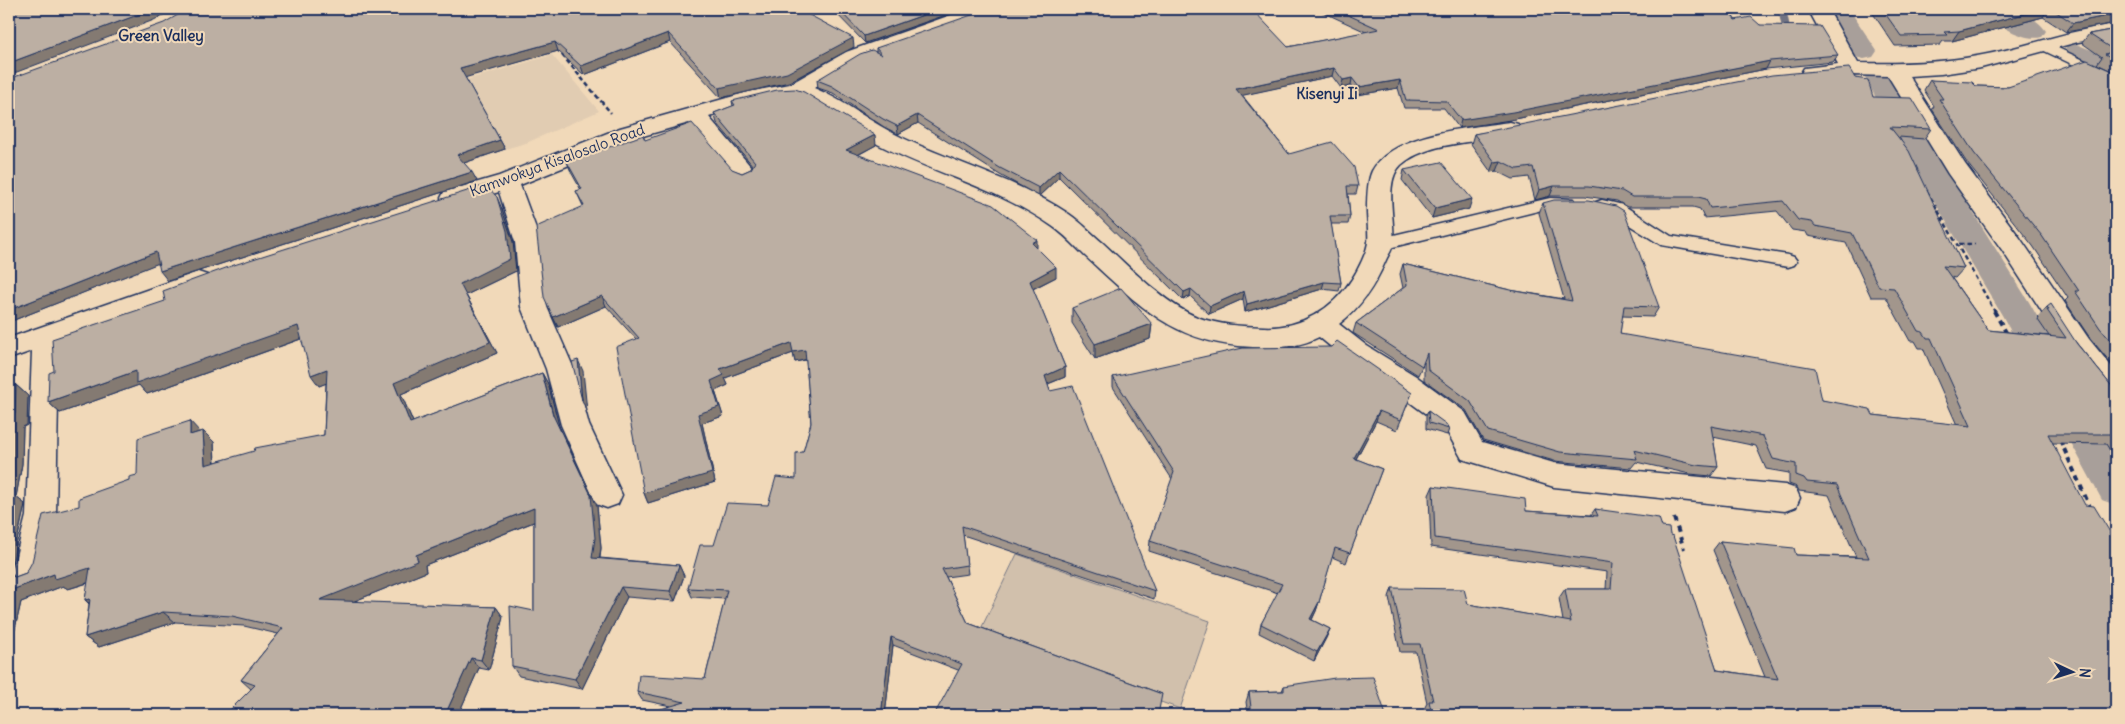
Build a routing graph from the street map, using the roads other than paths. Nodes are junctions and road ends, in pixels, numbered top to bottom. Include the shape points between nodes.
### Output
1 (987, 9) edge
2 (1818, 9) edge
3 (2116, 30) edge
4 (2043, 45) junction
5 (1851, 69) junction
6 (1895, 70) junction
7 (1792, 75) edge
8 (2116, 81) edge
9 (797, 89) junction
10 (694, 114) junction
11 (1530, 125) edge
12 (744, 173) edge
13 (507, 181) junction
14 (431, 205) edge
15 (1381, 244) junction
16 (1788, 261) dead end
17 (215, 275) edge
18 (1321, 324) junction
19 (46, 336) junction
20 (9, 349) edge
21 (2116, 391) edge
22 (607, 495) dead end
23 (1785, 498) dead end
24 (28, 572) edge

1 - 9 street via 853,56
2 - 5 street
3 - 4 street
4 - 6 street via 1973,63
4 - 8 lane
5 - 6 street
5 - 7 street
6 - 21 street via 1956,169 2079,346
9 - 10 street, Kamwokya Kisalosalo Road
9 - 18 street via 824,100 875,134 938,164 987,180 1061,220 1150,300 1186,324 1230,336 1278,338 1302,334
10 - 12 street
10 - 13 street, Kamwokya Kisalosalo Road via 628,132
11 - 15 street via 1450,138 1414,148 1393,160 1382,174
13 - 14 street, Kamwokya Kisalosalo Road
13 - 22 street via 528,242 534,307 560,369 576,424
15 - 16 lane via 1550,203 1585,202 1617,209 1667,241
15 - 18 street via 1363,283 1342,307
17 - 19 street
18 - 23 street via 1357,353 1455,420 1472,451 1554,475
19 - 20 street
19 - 24 street via 41,516

